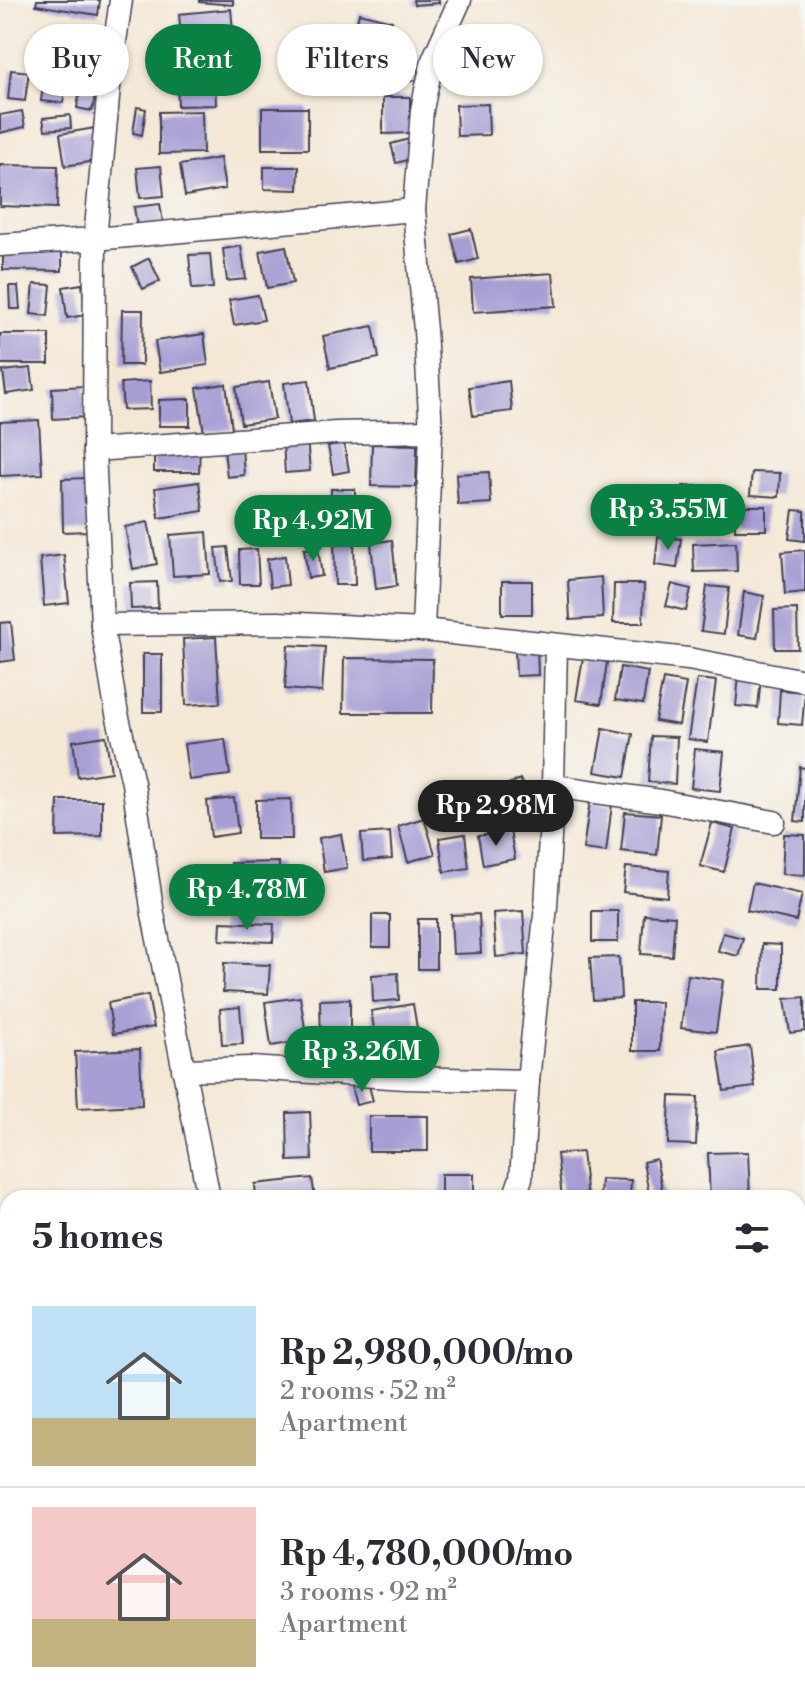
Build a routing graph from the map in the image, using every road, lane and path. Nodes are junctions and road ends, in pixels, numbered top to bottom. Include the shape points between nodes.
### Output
1 (121, 0) edge
2 (460, 0) edge
3 (414, 210) junction
4 (95, 239) junction
5 (0, 245) edge
6 (431, 431) junction
7 (94, 450) junction
8 (102, 625) junction
9 (423, 630) junction
10 (556, 646) junction
11 (805, 681) edge
12 (553, 786) junction
13 (774, 822) dead end
14 (183, 1070) junction
15 (528, 1081) junction
16 (207, 1190) edge
17 (517, 1190) edge

1 - 4 street
2 - 3 street via 433,60 426,90
3 - 4 street
3 - 6 street
4 - 5 street
4 - 7 street
6 - 7 street
6 - 9 street
7 - 8 street
8 - 9 street via 278,623
8 - 14 street
9 - 10 street
10 - 11 street via 688,659
10 - 12 street
12 - 13 street
12 - 15 street
14 - 15 street via 250,1068
14 - 16 street
15 - 17 street

